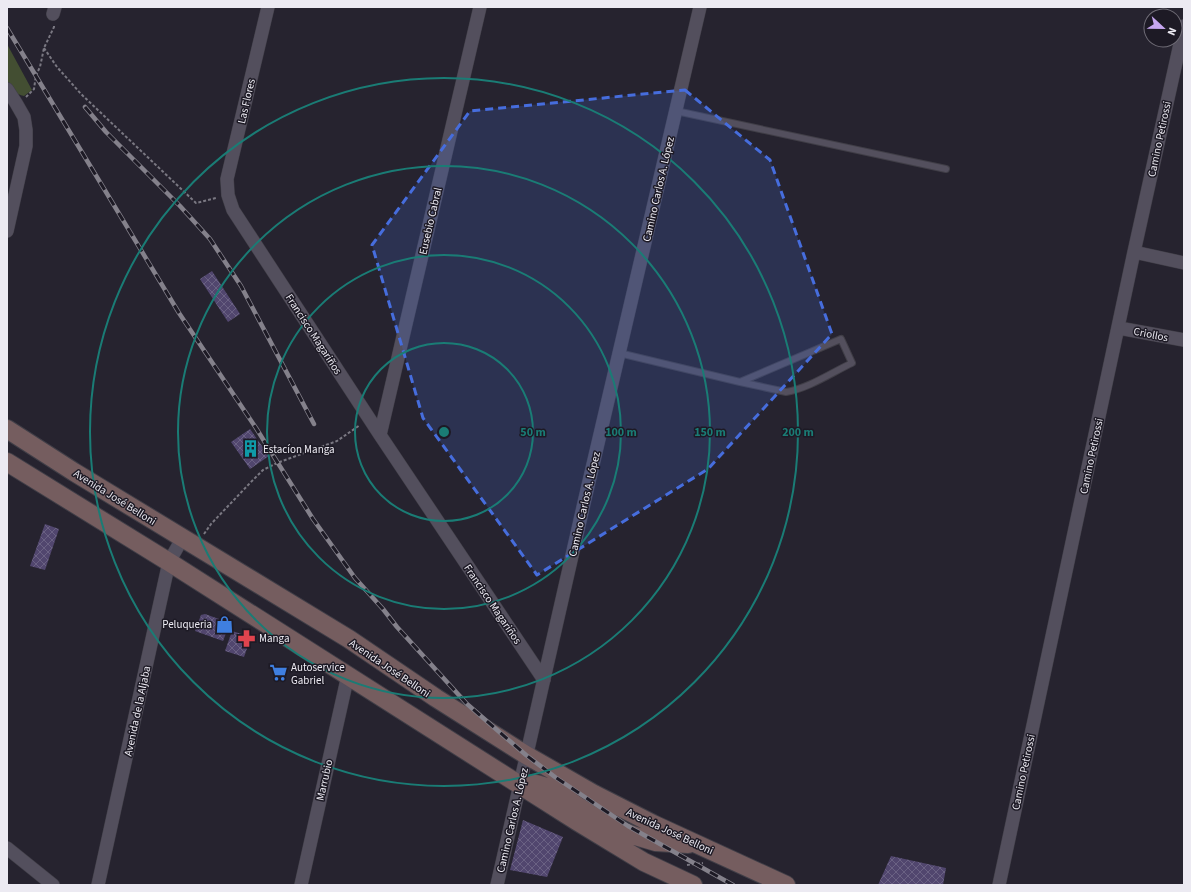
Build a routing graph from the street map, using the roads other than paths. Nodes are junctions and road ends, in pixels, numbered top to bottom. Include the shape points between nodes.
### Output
1 (268, 7) edge
2 (480, 7) edge
3 (700, 7) edge
4 (1184, 26) edge
5 (7, 89) edge
6 (676, 111) junction
7 (946, 169) dead end
8 (228, 195) joint
9 (7, 231) edge
10 (1134, 252) junction
11 (1184, 263) edge
12 (1119, 328) junction
13 (1184, 340) edge
14 (619, 353) junction
15 (740, 382) junction
16 (7, 429) edge
17 (380, 435) junction
18 (7, 442) edge
19 (7, 462) edge
20 (74, 472) junction
21 (182, 539) junction
22 (169, 562) junction
23 (348, 675) junction
24 (544, 680) junction
25 (409, 716) junction
26 (526, 755) junction
27 (519, 784) junction
28 (698, 844) junction
29 (7, 848) edge
30 (53, 885) edge
31 (98, 885) edge
32 (301, 885) edge
33 (497, 885) edge
34 (693, 885) edge
35 (786, 885) edge
36 (999, 885) edge

1 - 8 street, Las Flores via 227,179
2 - 17 street, Eusebio Cabral
3 - 6 street, Camino Carlos A. López
4 - 10 street, Camino Petirossi
5 - 9 street via 24,117 26,130 26,146
6 - 7 lane
6 - 14 street, Camino Carlos A. López
8 - 17 street, Francisco Magariños via 233,210
10 - 11 street
10 - 12 street, Camino Petirossi
12 - 13 street, Criollos
12 - 36 street, Camino Petirossi
14 - 15 lane
14 - 24 street, Camino Carlos A. López
15 - 15 lane via 841,339 852,363 786,392
16 - 20 main road, Avenida José Belloni
17 - 24 street, Francisco Magariños
18 - 20 main road via 50,469
19 - 22 main road
20 - 21 main road, Avenida José Belloni
21 - 22 street, Avenida de la Aljaba
21 - 26 main road, Avenida José Belloni via 349,639
22 - 23 main road
22 - 31 street, Avenida de la Aljaba
23 - 25 main road
23 - 32 street, Marrubio
24 - 26 street, Camino Carlos A. López
25 - 26 main road via 437,720 502,764 510,764
25 - 27 main road
26 - 27 street, Camino Carlos A. López
26 - 28 main road, Avenida José Belloni via 594,794
27 - 28 main road via 536,784 550,788 598,819 632,835 656,842
27 - 33 street, Camino Carlos A. López
27 - 34 main road via 644,862
28 - 35 main road, Avenida José Belloni
29 - 30 street

